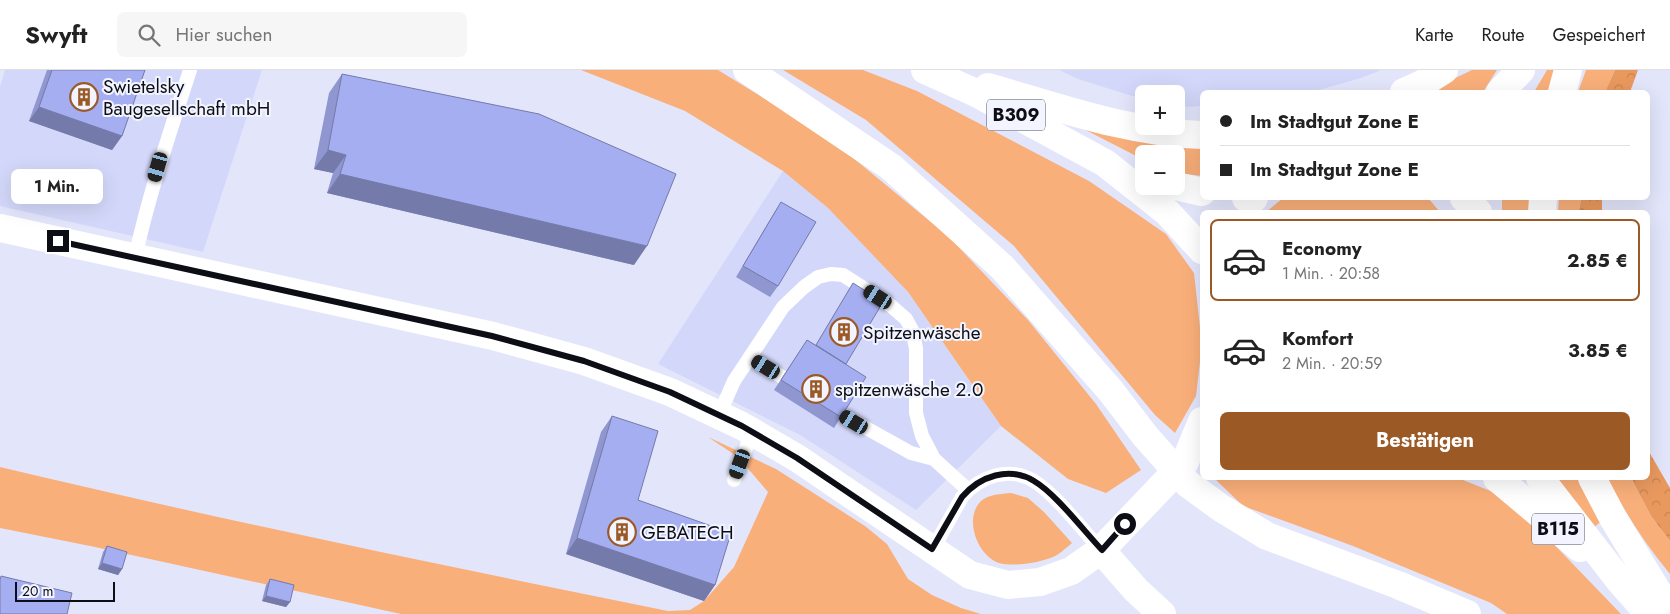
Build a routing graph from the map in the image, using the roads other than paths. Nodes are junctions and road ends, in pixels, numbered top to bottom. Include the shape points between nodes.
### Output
1 (190, 70) edge
2 (747, 70) edge
3 (927, 70) edge
4 (1444, 70) edge
5 (1521, 70) edge
6 (1525, 70) edge
7 (1568, 70) edge
8 (1408, 90) edge
9 (1502, 90) edge
10 (1518, 90) edge
11 (1563, 90) edge
12 (1200, 136) edge
13 (1105, 163) junction
14 (1135, 173) edge
15 (1185, 188) edge
16 (1200, 192) edge
17 (1466, 200) edge
18 (1477, 210) edge
19 (0, 228) edge
20 (1200, 248) edge
21 (135, 258) junction
22 (750, 357) junction
23 (782, 378) edge
24 (842, 414) edge
25 (719, 415) junction
26 (1200, 430) edge
27 (752, 432) junction
28 (1194, 458) edge
29 (934, 459) junction
30 (734, 480) dead end
31 (1499, 480) edge
32 (1542, 480) edge
33 (1593, 480) edge
34 (968, 490) junction
35 (932, 549) junction
36 (1102, 550) junction
37 (1619, 580) junction
38 (1670, 612) edge
39 (1162, 614) edge
40 (1467, 614) edge
41 (1649, 614) edge

1 - 21 lane via 143,220
2 - 40 main road via 891,167 1002,268 1188,484 1267,536
3 - 12 main road via 1130,128
3 - 13 main road, B309
4 - 8 main road
5 - 9 main road
6 - 10 main road
7 - 11 main road
13 - 14 main road, B309
13 - 20 main road, B309 via 1167,212
15 - 16 main road
17 - 18 main road
19 - 21 main road
21 - 25 main road via 492,336 584,361 670,392
22 - 23 lane
22 - 25 lane via 734,381
22 - 29 lane via 783,307 804,287 818,277 831,274 843,275 854,281 890,305 906,319 912,330 916,348 916,413 922,436
24 - 29 lane via 911,453
25 - 27 main road
26 - 28 main road
27 - 30 lane
27 - 35 main road via 797,458
28 - 36 main road
29 - 34 lane
31 - 37 main road, B115
32 - 37 main road, B115
33 - 38 main road
34 - 35 lane
34 - 36 lane via 988,477 1002,474 1034,481
35 - 36 main road via 970,575 1008,585 1040,582 1070,570
36 - 39 main road via 1136,590
37 - 41 main road, B115

